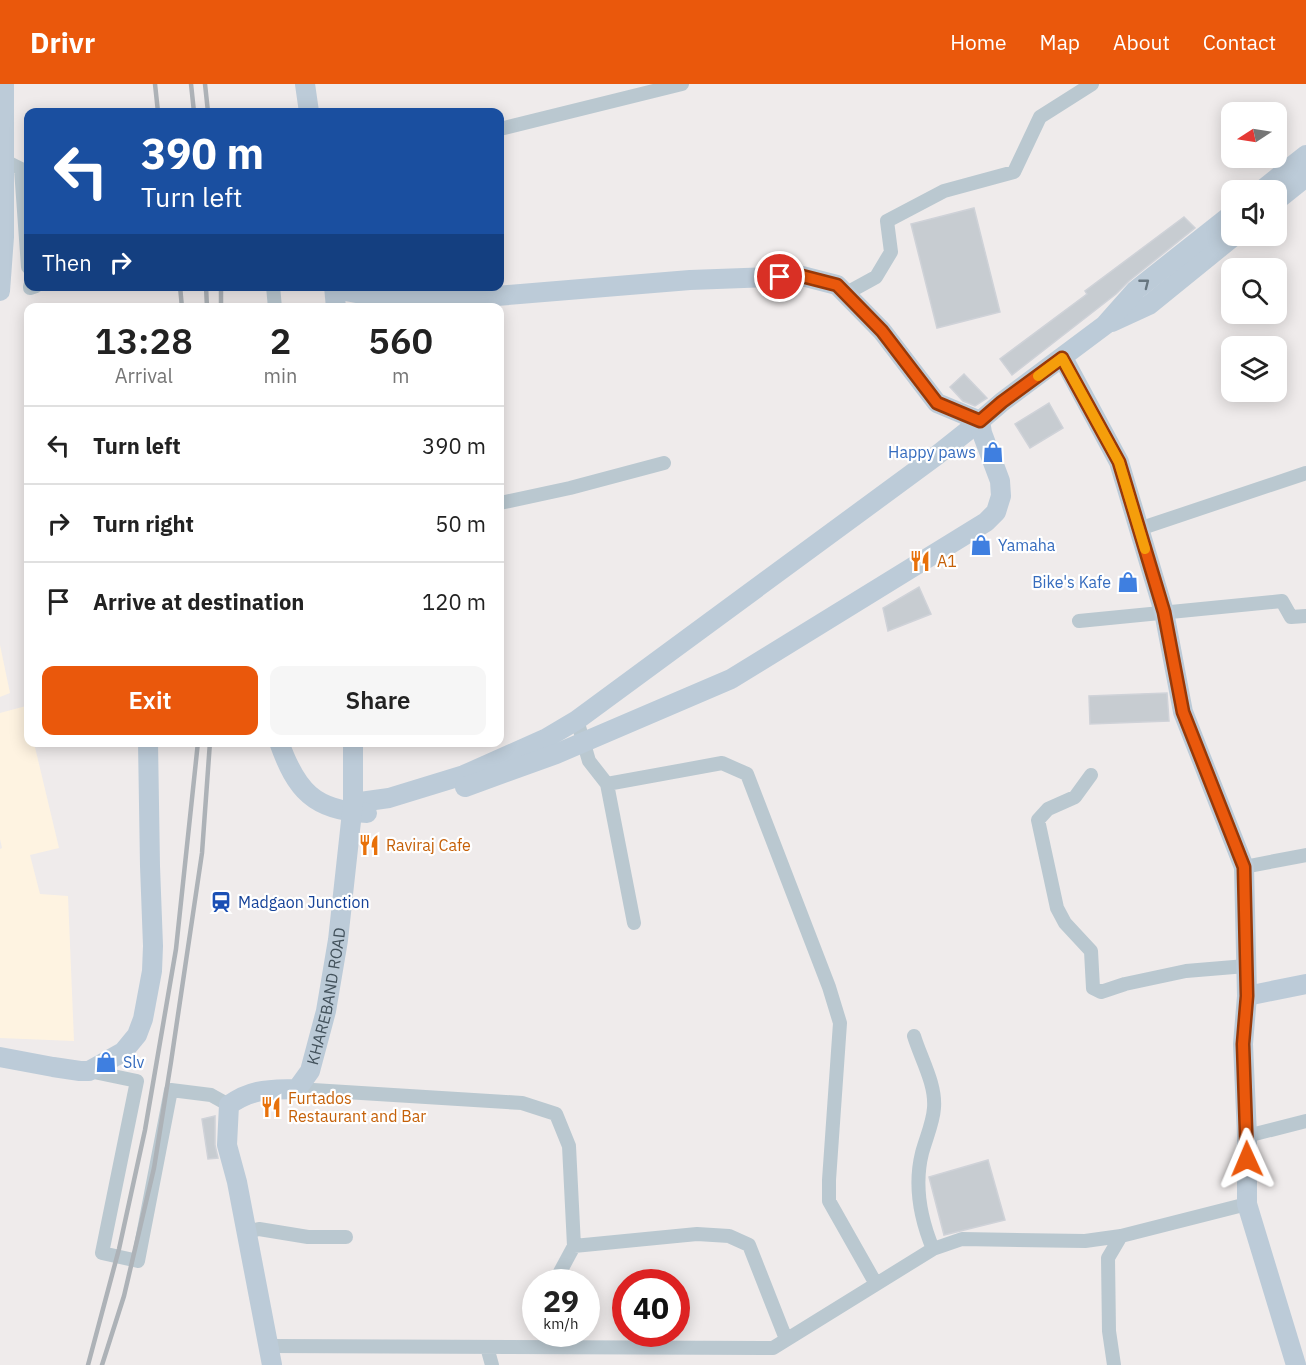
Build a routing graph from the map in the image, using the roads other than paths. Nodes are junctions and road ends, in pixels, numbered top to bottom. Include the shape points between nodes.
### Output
1 (305, 84) edge
2 (682, 84) edge
3 (1092, 84) edge
4 (2, 90) edge
5 (308, 108) edge
6 (504, 128) edge
7 (1306, 155) edge
8 (3, 160) junction
9 (1306, 177) edge
10 (1275, 180) edge
11 (2, 183) edge
12 (1287, 192) edge
13 (24, 211) edge
14 (1221, 223) edge
15 (1222, 246) edge
16 (0, 291) edge
17 (335, 294) edge
18 (846, 294) junction
19 (1105, 325) junction
20 (1062, 358) junction
21 (980, 421) junction
22 (664, 463) dead end
23 (1306, 473) edge
24 (504, 502) edge
25 (1139, 529) junction
26 (1164, 612) junction
27 (1306, 616) edge
28 (1079, 621) dead end
29 (577, 720) junction
30 (148, 747) edge
31 (281, 747) edge
32 (353, 747) edge
33 (1091, 775) dead end
34 (607, 784) junction
35 (353, 803) junction
36 (1306, 855) edge
37 (1244, 867) junction
38 (634, 923) dead end
39 (1246, 966) junction
40 (1306, 984) edge
41 (1247, 996) junction
42 (914, 1036) dead end
43 (0, 1057) edge
44 (89, 1071) junction
45 (297, 1089) junction
46 (230, 1105) junction
47 (1306, 1121) edge
48 (1247, 1136) junction
49 (1247, 1204) junction
50 (247, 1232) junction
51 (1121, 1236) junction
52 (346, 1238) dead end
53 (574, 1246) junction
54 (933, 1249) junction
55 (562, 1269) edge
56 (876, 1284) junction
57 (786, 1339) junction
58 (487, 1347) junction
59 (271, 1355) edge
60 (492, 1365) edge
61 (1114, 1365) edge
62 (1296, 1365) edge

1 - 5 main road
2 - 6 street
3 - 18 street via 1040,117 1014,172 944,191 887,221 891,252 876,277
4 - 8 main road
7 - 10 main road
8 - 11 main road
8 - 13 street via 21,169
9 - 12 main road
11 - 16 main road
19 -> 14 main road via 1136,290
15 - 19 main road via 1149,305
17 - 18 main road via 388,299 484,297 690,280 802,276 837,285
18 - 21 main road via 882,331 937,403
19 - 20 main road
20 - 21 main road
20 - 25 main road via 1119,462
21 - 29 main road
21 - 31 main road via 1000,481 996,512 986,522 731,679 529,765 387,810 366,813 328,807 294,779
22 - 24 street
23 - 25 street
25 - 26 main road
26 - 27 street via 1282,601 1291,616
26 - 28 street
26 - 37 main road via 1183,712
29 - 34 street via 590,761
29 - 35 main road via 545,739 464,775 389,798
30 - 44 main road via 152,971 137,1035 123,1052
32 - 35 main road, KHAREBAND ROAD
33 - 39 street via 1075,797 1048,809 1038,820 1057,908 1090,951 1093,988 1101,992 1186,971
34 - 38 street
34 - 56 street via 722,763 747,774 840,1023 829,1201
35 - 45 main road, KHAREBAND ROAD via 326,1011 310,1071
36 - 37 street
37 - 39 main road
39 - 41 main road
40 - 41 main road
41 - 48 main road via 1243,1044
42 - 54 street via 933,1094 934,1108 920,1160 919,1195
43 - 44 main road
44 - 46 street via 138,1081 102,1253 138,1261 171,1089 210,1095
45 - 46 main road via 260,1090
45 - 53 street via 522,1103 556,1114 569,1146
46 - 50 main road via 227,1145
47 - 48 street
48 - 49 main road
49 - 51 street
49 - 62 main road
50 - 52 street via 259,1229
50 - 59 main road
51 - 54 street via 1085,1241 962,1239
51 - 61 street via 1108,1258 1109,1331
53 - 55 street
53 - 57 street via 697,1234 729,1236 749,1245
54 - 56 street
56 - 57 street
57 - 58 street via 773,1348
58 - 59 street
58 - 60 street

